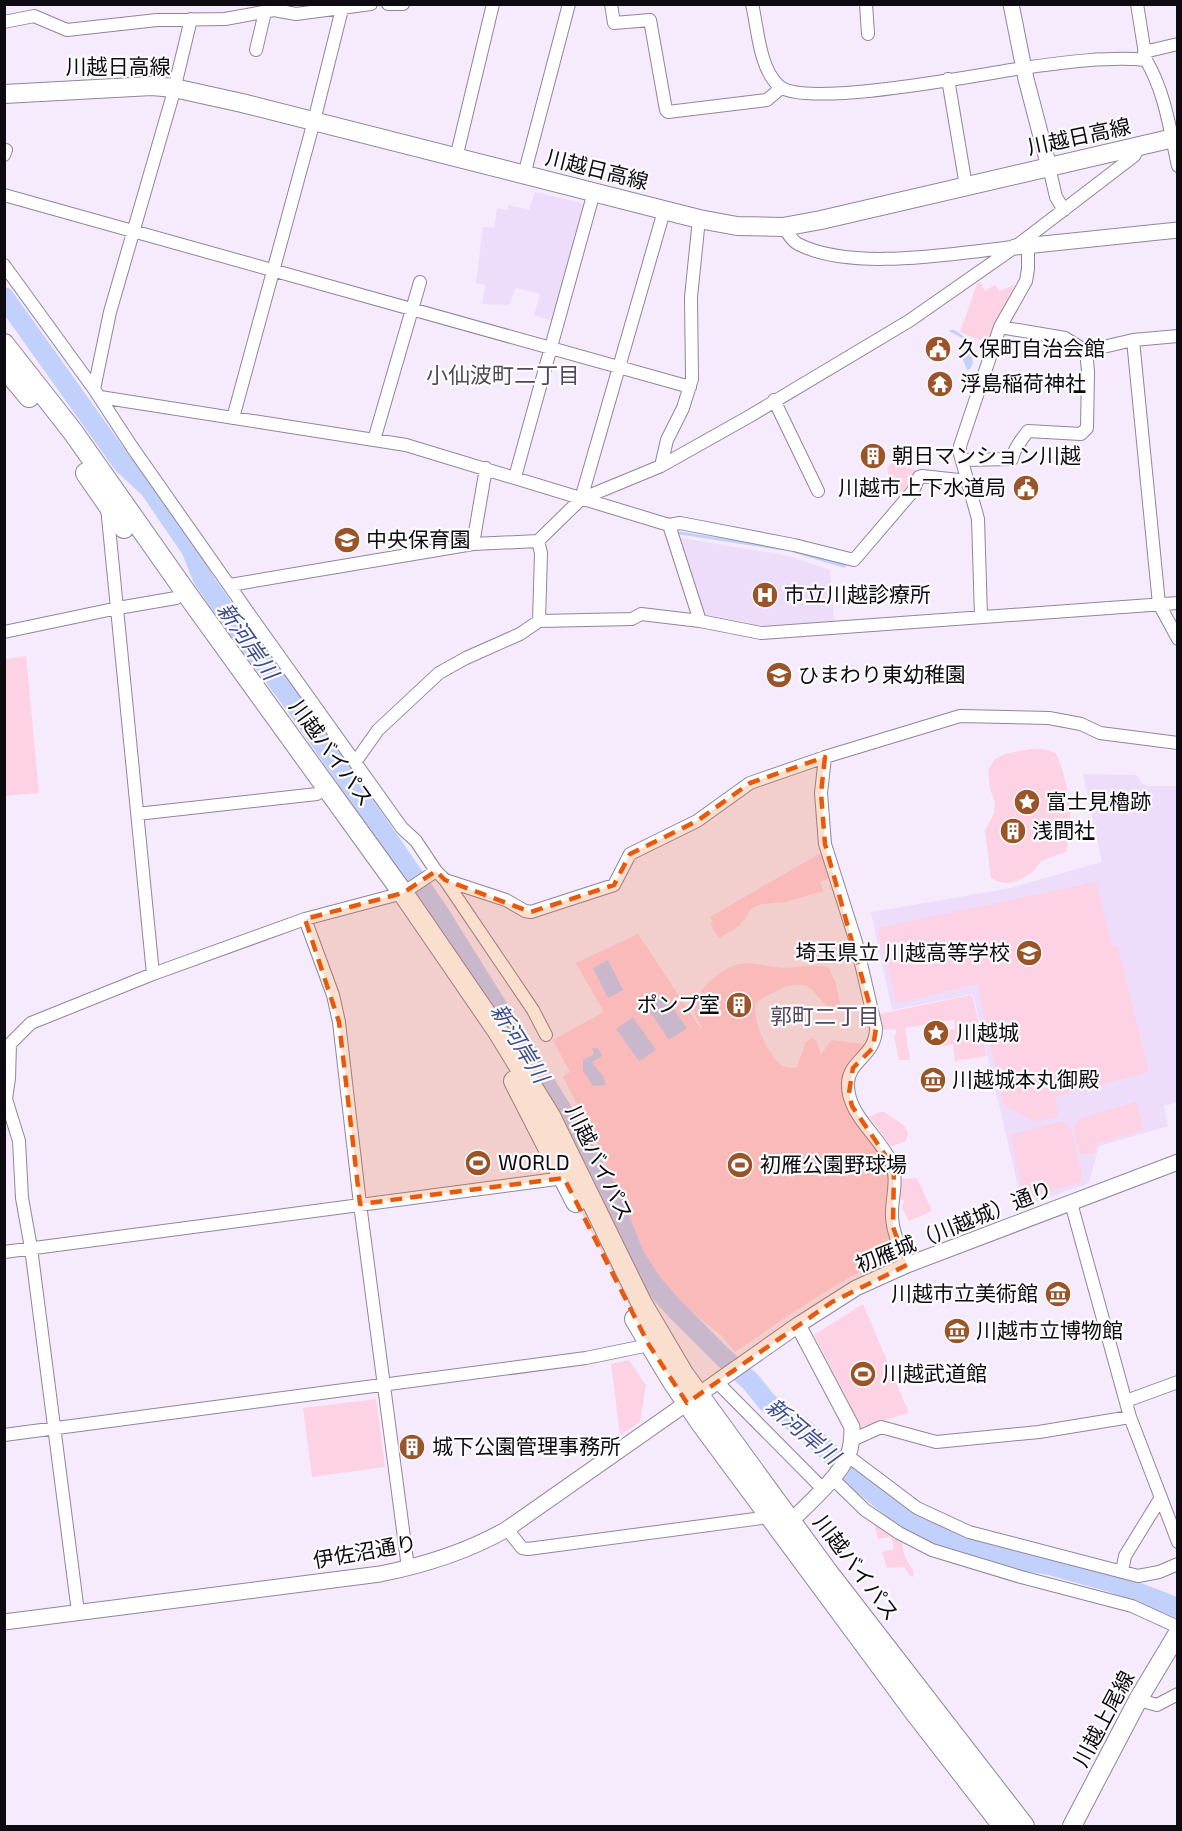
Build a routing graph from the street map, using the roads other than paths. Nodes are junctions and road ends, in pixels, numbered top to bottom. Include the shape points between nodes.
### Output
1 (371, 4) edge
2 (388, 4) edge
3 (403, 4) edge
4 (493, 4) edge
5 (569, 4) edge
6 (611, 4) edge
7 (752, 4) edge
8 (866, 4) edge
9 (1011, 4) edge
10 (1137, 4) edge
11 (342, 9) junction
12 (265, 12) junction
13 (191, 19) junction
14 (4, 22) edge
15 (868, 34) dead end
16 (1178, 44) edge
17 (256, 50) dead end
18 (1145, 56) junction
19 (1024, 68) junction
20 (948, 79) junction
21 (174, 88) junction
22 (782, 88) junction
23 (5, 90) edge
24 (314, 121) junction
25 (1175, 138) edge
26 (1139, 147) junction
27 (456, 158) junction
28 (1049, 166) junction
29 (1178, 166) edge
30 (524, 175) junction
31 (966, 186) junction
32 (594, 192) junction
33 (4, 195) edge
34 (1064, 210) junction
35 (664, 211) junction
36 (699, 219) junction
37 (783, 227) junction
38 (1178, 230) edge
39 (134, 231) junction
40 (1022, 247) junction
41 (4, 265) edge
42 (273, 270) junction
43 (420, 282) dead end
44 (412, 310) junction
45 (1000, 327) junction
46 (1178, 336) edge
47 (1133, 340) junction
48 (4, 344) edge
49 (550, 348) junction
50 (1086, 351) junction
51 (4, 367) edge
52 (619, 368) junction
53 (690, 387) junction
54 (97, 393) junction
55 (774, 400) junction
56 (233, 418) junction
57 (374, 440) junction
58 (962, 460) junction
59 (661, 466) junction
60 (486, 468) junction
61 (515, 477) junction
62 (968, 481) junction
63 (818, 491) dead end
64 (581, 499) junction
65 (107, 504) junction
66 (669, 525) junction
67 (538, 541) junction
68 (473, 544) junction
69 (230, 585) junction
70 (176, 598) junction
71 (1178, 603) edge
72 (1159, 604) junction
73 (118, 608) junction
74 (981, 616) junction
75 (539, 621) junction
76 (700, 621) junction
77 (4, 632) edge
78 (1178, 639) edge
79 (1178, 743) edge
80 (825, 757) junction
81 (356, 761) junction
82 (317, 794) junction
83 (137, 814) junction
84 (438, 875) junction
85 (401, 892) junction
86 (305, 919) junction
87 (153, 974) junction
88 (546, 1035) dead end
89 (5, 1099) edge
90 (1178, 1162) edge
91 (564, 1178) junction
92 (1071, 1203) junction
93 (360, 1204) junction
94 (31, 1248) junction
95 (4, 1252) edge
96 (907, 1265) junction
97 (798, 1325) junction
98 (649, 1345) junction
99 (722, 1380) junction
100 (1178, 1382) edge
101 (384, 1384) junction
102 (693, 1399) junction
103 (1126, 1401) junction
104 (1130, 1417) junction
105 (54, 1428) junction
106 (4, 1435) edge
107 (852, 1440) junction
108 (848, 1456) junction
109 (828, 1483) junction
110 (1160, 1499) junction
111 (770, 1517) junction
112 (790, 1522) junction
113 (507, 1529) junction
114 (1178, 1542) edge
115 (1178, 1564) edge
116 (408, 1568) junction
117 (1122, 1571) junction
118 (78, 1612) junction
119 (4, 1622) edge
120 (1178, 1627) edge
121 (1178, 1633) edge
122 (1178, 1694) edge
123 (1139, 1698) junction
124 (1003, 1827) edge
125 (1024, 1827) edge
126 (1072, 1827) edge

1 - 11 street
2 - 3 street
4 - 27 street
5 - 30 street
6 - 22 street via 614,23 650,20 668,112 767,100
7 - 22 street via 764,57
8 - 15 street
9 - 19 street
10 - 18 street
11 - 12 street via 296,14
11 - 24 street
12 - 13 street via 225,19
12 - 17 street
13 - 14 street via 67,30 34,16
13 - 21 street
16 - 18 street
18 - 19 street
18 - 25 street
19 - 20 street
19 - 28 street
20 - 22 street via 840,93 797,93
20 - 31 street
21 - 23 main road, 川越日高線
21 - 24 main road, 川越日高線
21 - 39 street
24 - 27 main road, 川越日高線
24 - 42 street
25 - 26 main road, 川越日高線
25 - 29 street
26 - 28 main road, 川越日高線
26 - 34 street via 1134,156
27 - 30 main road, 川越日高線
28 - 31 main road, 川越日高線
28 - 34 street via 1056,197
30 - 32 main road, 川越日高線
31 - 37 main road, 川越日高線
32 - 35 main road, 川越日高線
32 - 49 street
33 - 39 street
34 - 40 street
35 - 36 main road, 川越日高線
35 - 52 street
36 - 37 main road, 川越日高線 via 737,226
36 - 53 street via 691,297
37 - 40 street via 796,244 844,256 886,259
38 - 40 street
39 - 42 street
39 - 54 street via 110,312
40 - 45 street via 1028,269 1026,281
40 - 55 street via 909,321
41 - 54 street
42 - 44 street
42 - 56 street
43 - 44 street
44 - 49 street
44 - 57 street
45 - 50 street via 1065,338
45 - 58 street via 960,446
46 - 47 street
47 - 50 street
47 - 72 street
48 - 85 highway, 川越バイパス via 73,432
49 - 52 street
49 - 61 street
50 - 58 street via 1087,428 1081,434 1028,431 1012,459
51 - 65 highway, 川越バイパス
52 - 53 street
52 - 64 street
53 - 59 street via 667,440
54 - 56 street
54 - 69 street
55 - 59 street
55 - 63 street
56 - 57 street
57 - 60 street via 406,444
58 - 62 street
59 - 64 street
60 - 61 street
60 - 68 street
61 - 64 street
62 - 66 street via 919,477 914,491 854,560 680,523
62 - 74 street via 978,519
64 - 66 street
64 - 67 street
65 - 70 highway, 川越バイパス
65 - 73 street
66 - 76 street
67 - 68 street
67 - 75 street
68 - 69 street
69 - 81 street
70 - 73 street
70 - 82 highway, 川越バイパス
71 - 72 street
72 - 74 street
72 - 78 street
73 - 77 street
73 - 83 street
74 - 76 street via 761,633
75 - 76 street via 632,619 641,614
75 - 81 street via 440,673 378,730
79 - 80 street via 1100,733 1081,724 1049,718 960,716
80 - 84 street via 750,783 698,821 630,854 614,885 531,912
80 - 96 street via 821,793 825,844 856,942 876,1028 873,1048 850,1074 849,1093 852,1106 894,1168 893,1227
81 - 84 street
82 - 83 street
82 - 85 highway, 川越バイパス
83 - 87 street
84 - 85 street
84 - 88 street
85 - 86 street
85 - 91 highway, 川越バイパス via 489,1036
85 - 102 highway, 川越バイパス via 550,1116
86 - 87 street
86 - 93 street via 339,1022
87 - 89 street via 31,1023 10,1044
89 - 94 street via 19,1141 22,1198
90 - 92 street, 初雁城（川越城）通り
91 - 93 street
91 - 98 highway, 川越バイパス
92 - 96 street, 初雁城（川越城）通り
92 - 103 street
93 - 94 street
93 - 101 street
94 - 95 street
94 - 105 street
96 - 97 street, 初雁城（川越城）通り via 856,1288
97 - 99 street, 初雁城（川越城）通り
97 - 107 street via 852,1427
98 - 101 street via 586,1358
98 - 102 highway, 川越バイパス
99 - 102 street, 初雁城（川越城）通り
99 - 109 street
100 - 103 street
101 - 105 street
101 - 116 street
102 - 111 highway, 川越バイパス
102 - 112 highway, 川越バイパス
102 - 113 street, 伊佐沼通り
103 - 104 street
104 - 107 street via 1039,1432 936,1442 880,1427
104 - 110 street
105 - 106 street
105 - 118 street
107 - 108 street
108 - 109 street
108 - 117 street via 917,1508 969,1532
109 - 112 street
109 - 120 street via 899,1533 932,1550 1131,1606
110 - 114 street
110 - 117 street via 1125,1556
111 - 113 street via 535,1549 522,1548
111 - 124 highway, 川越バイパス
112 - 125 highway, 川越バイパス
113 - 116 street, 伊佐沼通り via 488,1540
115 - 117 street via 1138,1576
116 - 118 street, 伊佐沼通り
118 - 119 street, 伊佐沼通り
121 - 123 main road, 川越上尾線
122 - 123 street via 1157,1705
123 - 126 main road, 川越上尾線

